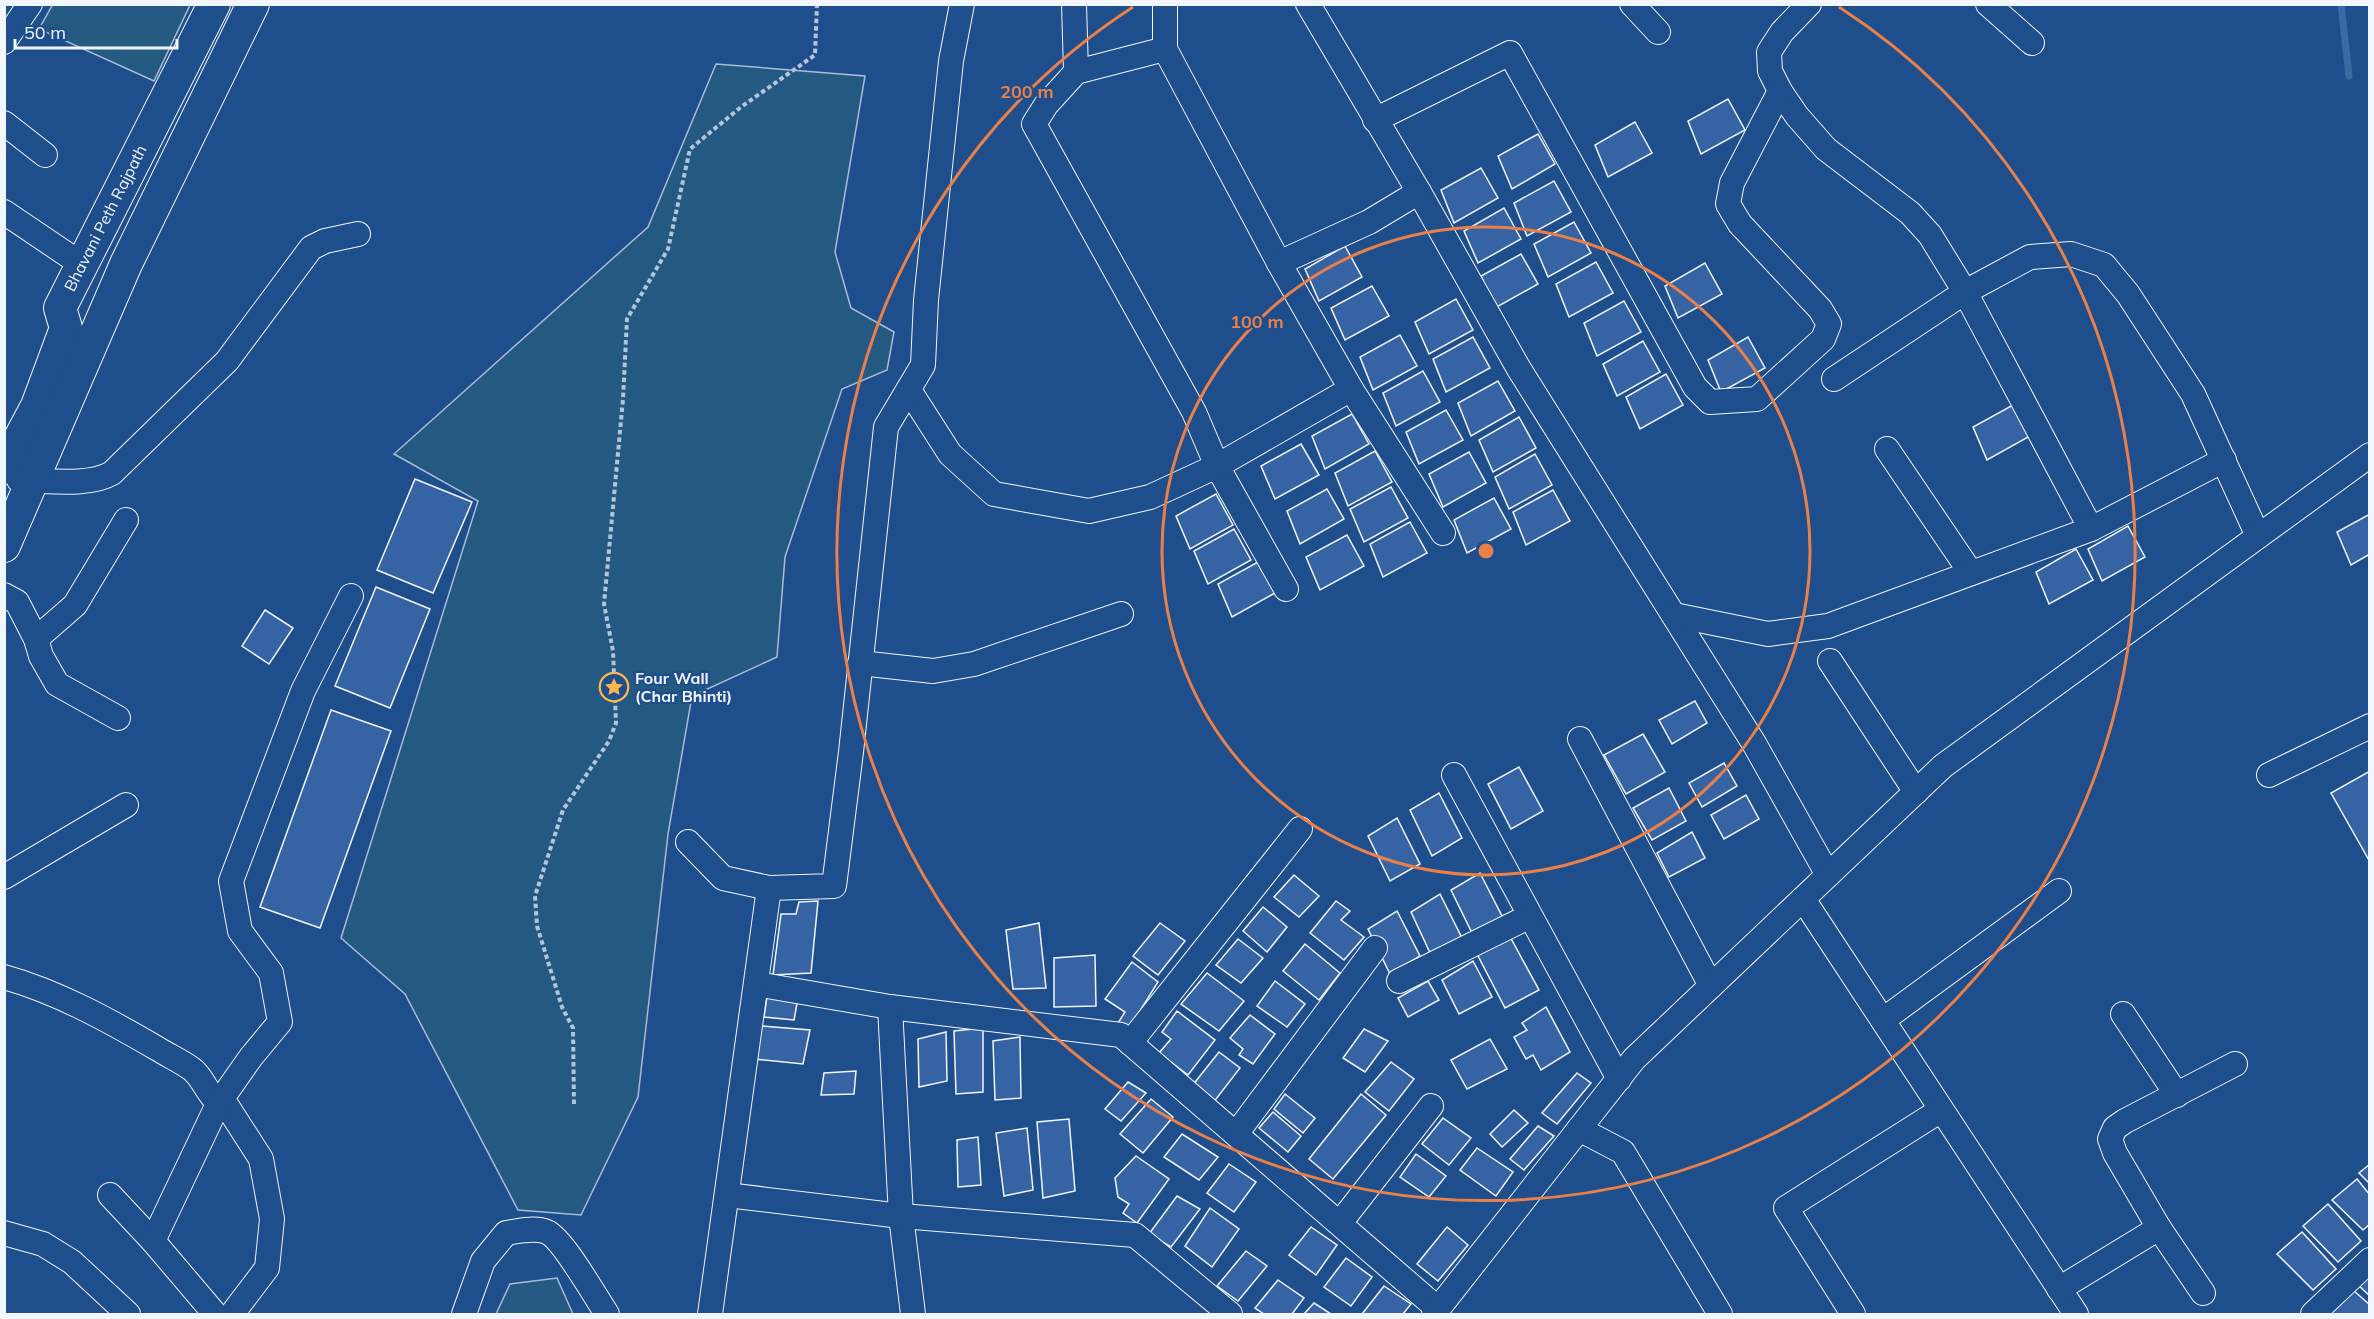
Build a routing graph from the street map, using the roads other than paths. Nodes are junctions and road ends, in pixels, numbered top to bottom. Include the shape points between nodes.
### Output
1 (30, 4) edge
2 (214, 4) edge
3 (231, 4) edge
4 (253, 4) edge
5 (962, 4) edge
6 (1074, 4) edge
7 (1165, 4) edge
8 (1308, 4) edge
9 (1632, 4) edge
10 (1809, 4) edge
11 (1988, 4) edge
12 (1658, 32) dead end
13 (4, 42) edge
14 (2032, 43) dead end
15 (1164, 48) junction
16 (1076, 72) junction
17 (1780, 91) junction
18 (1375, 120) junction
19 (4, 123) edge
20 (45, 155) dead end
21 (1419, 192) junction
22 (4, 212) edge
23 (358, 234) dead end
24 (1279, 263) junction
25 (81, 264) junction
26 (1965, 292) junction
27 (66, 328) junction
28 (1834, 379) dead end
29 (1351, 389) junction
30 (909, 390) junction
31 (1887, 448) dead end
32 (2370, 455) edge
33 (2224, 460) junction
34 (1217, 466) junction
35 (4, 468) edge
36 (19, 480) edge
37 (126, 520) dead end
38 (2091, 529) junction
39 (1443, 533) dead end
40 (2258, 536) junction
41 (4, 546) edge
42 (1971, 573) junction
43 (1286, 589) dead end
44 (4, 595) edge
45 (351, 596) dead end
46 (1121, 614) dead end
47 (1674, 615) junction
48 (36, 639) junction
49 (1830, 661) dead end
50 (860, 663) junction
51 (118, 718) dead end
52 (2370, 726) edge
53 (1580, 738) dead end
54 (1454, 775) dead end
55 (2269, 775) dead end
56 (1916, 792) junction
57 (126, 805) dead end
58 (1300, 829) dead end
59 (688, 842) dead end
60 (1828, 875) junction
61 (4, 877) edge
62 (769, 888) junction
63 (2059, 891) dead end
64 (1803, 899) junction
65 (1530, 916) junction
66 (1375, 948) dead end
67 (4, 977) edge
68 (1399, 981) dead end
69 (756, 984) junction
70 (1711, 986) junction
71 (890, 1007) junction
72 (2123, 1014) dead end
73 (1883, 1020) junction
74 (1131, 1043) junction
75 (2235, 1064) dead end
76 (1619, 1079) junction
77 (2177, 1095) junction
78 (218, 1104) junction
79 (1431, 1106) dead end
80 (1941, 1110) junction
81 (1579, 1130) junction
82 (1236, 1134) junction
83 (110, 1195) dead end
84 (727, 1195) junction
85 (901, 1216) junction
86 (1340, 1223) junction
87 (2159, 1227) junction
88 (4, 1233) edge
89 (153, 1241) junction
90 (2370, 1260) edge
91 (2059, 1289) junction
92 (2204, 1293) dead end
93 (1436, 1312) edge
94 (128, 1314) edge
95 (215, 1314) edge
96 (232, 1314) edge
97 (464, 1314) edge
98 (607, 1314) edge
99 (710, 1314) edge
100 (913, 1314) edge
101 (1230, 1314) edge
102 (1720, 1314) edge
103 (1853, 1314) edge
104 (2076, 1314) edge
105 (2313, 1314) edge

1 - 13 street
2 - 25 main road, Bhavani Peth Rajpath
3 - 27 main road via 102,278
4 - 36 main road
5 - 30 street via 951,61 926,300 923,366
6 - 16 street
7 - 15 street
8 - 18 street
9 - 12 street
10 - 17 street via 1769,52 1770,71
11 - 14 street
15 - 16 street
15 - 24 street
16 - 34 street via 1034,124 1194,412
17 - 18 street via 1732,183 1728,204 1740,224 1830,324 1823,339 1757,399 1710,402 1695,387 1510,53
17 - 26 street via 1826,149 1910,213 1930,235
18 - 21 street
19 - 20 street
21 - 24 street via 1370,222
21 - 47 street via 1519,369
22 - 25 street
23 - 36 street via 311,248 227,362 112,473 89,480
24 - 29 street
25 - 27 main road, Bhavani Peth Rajpath via 60,308
26 - 28 street
26 - 33 street via 2030,257 2071,254 2104,265 2128,294 2193,394
26 - 38 street
27 - 35 main road, Bhavani Peth Rajpath via 37,406
29 - 34 street
29 - 39 street
30 - 34 street via 950,454 994,494 1089,512 1150,497
30 - 50 street via 886,427
31 - 42 street
32 - 40 street
33 - 38 street
33 - 40 street
34 - 43 street
36 - 41 main road
37 - 48 street via 75,605
38 - 42 street
40 - 56 street via 1943,766
42 - 47 street via 1828,626 1795,632 1768,634
44 - 48 street via 17,602
45 - 78 street via 303,691 231,881 240,931 271,973 280,1022
46 - 50 street via 975,664 933,671
47 - 60 street via 1755,745
48 - 51 street via 57,684
49 - 56 street
50 - 62 street via 834,886
52 - 55 street
53 - 70 street
54 - 65 street
56 - 60 street
57 - 61 street
58 - 74 street
59 - 62 street via 723,878
60 - 64 street
62 - 69 street
63 - 73 street
64 - 70 street
64 - 73 street
65 - 68 street
65 - 76 street
66 - 82 street
67 - 78 street via 106,1020 194,1071
69 - 71 street
69 - 84 street
70 - 76 street via 1634,1059
71 - 74 street via 1121,1035
71 - 85 street
72 - 77 street
73 - 80 street
74 - 82 street
75 - 77 street
76 - 81 street
77 - 87 street via 2125,1121 2115,1128 2110,1139
78 - 89 street
78 - 96 street via 226,1106 261,1159 272,1219 267,1268
79 - 86 street
80 - 91 street
80 - 103 street via 1786,1208
81 - 93 street
81 - 102 street via 1623,1152
82 - 86 street
83 - 89 street
84 - 85 street
84 - 99 street
85 - 100 street
85 - 101 street via 1135,1235
86 - 93 street
87 - 91 street
87 - 92 street
88 - 94 street via 43,1244 72,1262
89 - 95 street
90 - 105 street
91 - 104 street
97 - 98 street via 483,1261 506,1233 529,1230 548,1232 566,1250

